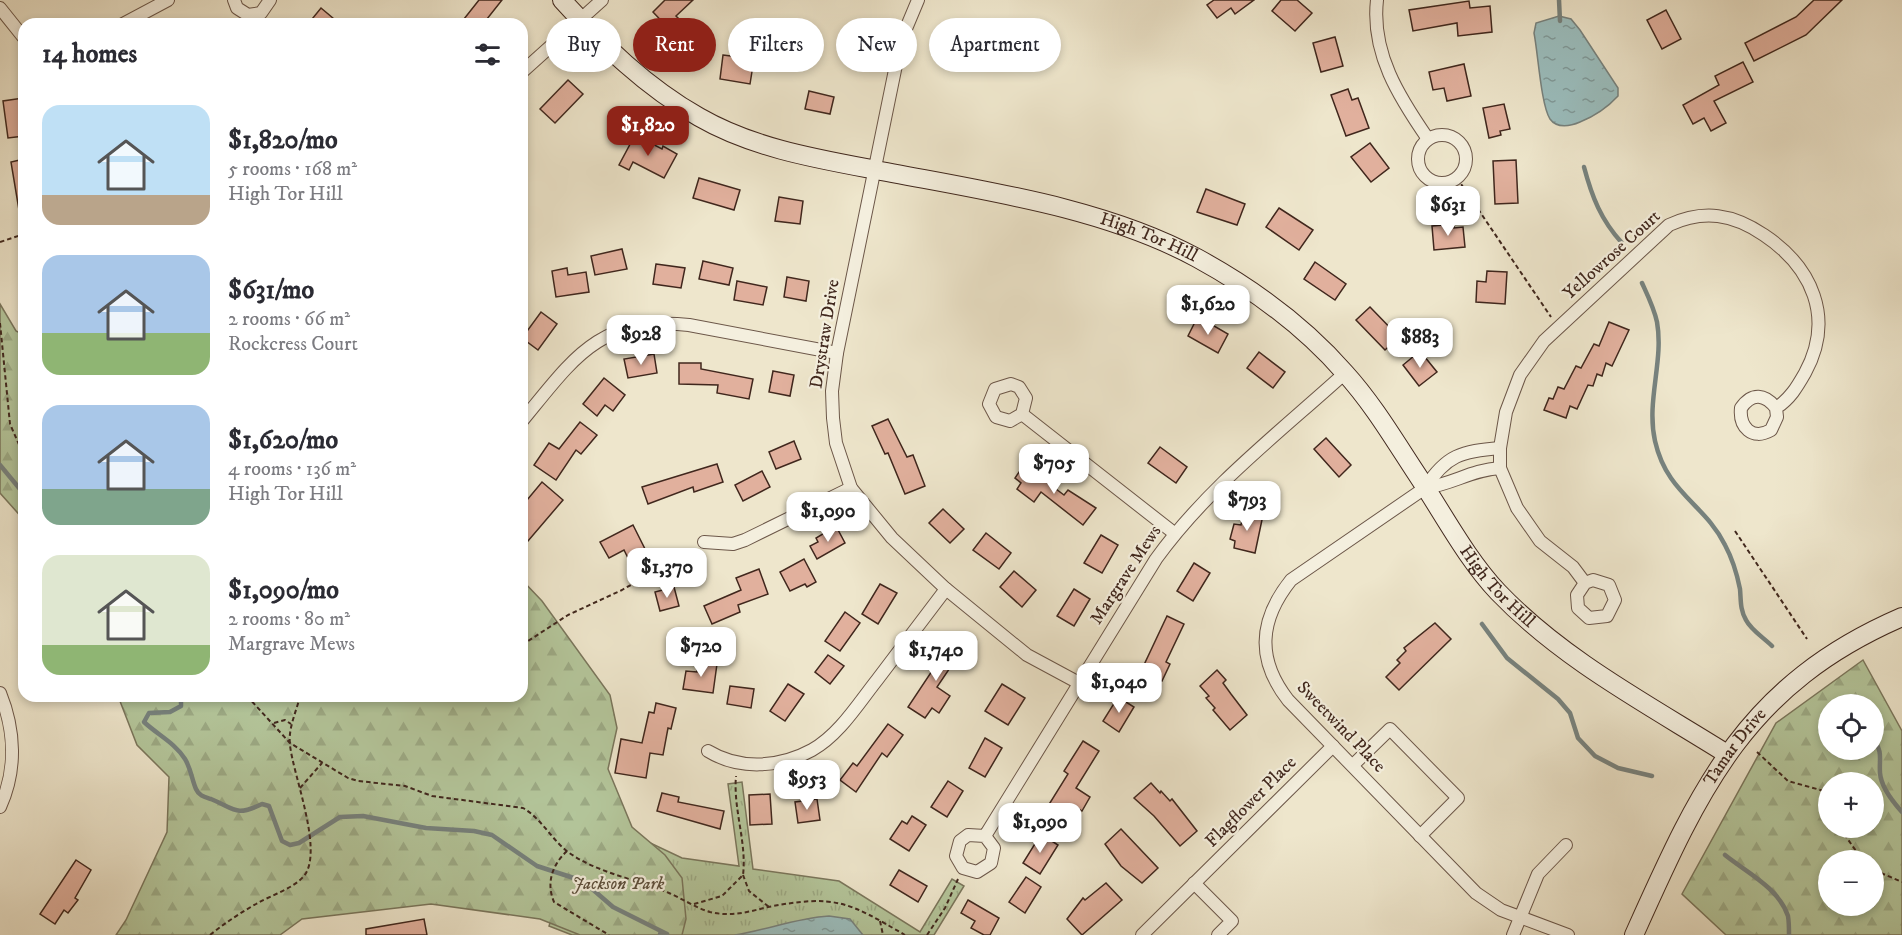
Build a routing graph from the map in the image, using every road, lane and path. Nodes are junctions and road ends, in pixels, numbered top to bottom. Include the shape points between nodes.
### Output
1 (168, 0) edge
2 (234, 0) edge
3 (270, 0) edge
4 (562, 0) edge
5 (602, 0) edge
6 (918, 0) edge
7 (1377, 0) edge
8 (0, 8) edge
9 (134, 18) edge
10 (578, 18) edge
11 (582, 18) edge
12 (18, 30) edge
13 (546, 50) edge
14 (621, 60) edge
15 (528, 67) edge
16 (1428, 139) junction
17 (874, 170) junction
18 (1457, 178) junction
19 (18, 236) edge
20 (0, 242) edge
21 (0, 323) edge
22 (1558, 327) junction
23 (837, 353) junction
24 (1345, 373) junction
25 (1776, 408) dead end
26 (528, 414) edge
27 (1023, 414) dead end
28 (18, 442) edge
29 (1500, 448) junction
30 (1500, 468) junction
31 (851, 488) junction
32 (1425, 488) junction
33 (1735, 531) dead end
34 (1174, 533) junction
35 (704, 542) joint
36 (1585, 583) dead end
37 (946, 589) junction
38 (1902, 617) edge
39 (1807, 639) dead end
40 (528, 641) edge
41 (1079, 683) junction
42 (0, 693) edge
43 (253, 702) edge
44 (298, 702) edge
45 (274, 723) junction
46 (291, 724) junction
47 (290, 743) junction
48 (1333, 746) junction
49 (708, 751) dead end
50 (1756, 752) dead end
51 (1728, 754) junction
52 (322, 762) junction
53 (737, 764) junction
54 (1353, 765) junction
55 (300, 788) junction
56 (1818, 789) edge
57 (0, 807) edge
58 (985, 836) junction
59 (1420, 836) junction
60 (1566, 845) dead end
61 (567, 851) junction
62 (963, 868) junction
63 (1884, 874) edge
64 (743, 875) junction
65 (1902, 882) edge
66 (1194, 883) junction
67 (692, 904) junction
68 (770, 907) junction
69 (1520, 918) junction
70 (880, 921) junction
71 (210, 935) edge
72 (609, 935) edge
73 (884, 935) edge
74 (905, 935) edge
75 (927, 935) edge
76 (1142, 935) edge
77 (1218, 935) edge
78 (1513, 935) edge
79 (1568, 935) edge
80 (1634, 935) edge

1 - 9 street
2 - 3 street via 237,8 248,15 261,13
4 - 10 street, High Tor Hill
5 - 11 street
6 - 17 street, Drystraw Drive via 899,54
7 - 16 street via 1377,28 1387,70
8 - 12 street
13 - 15 street
14 - 17 street, High Tor Hill via 639,77 701,118 770,147
16 - 18 street via 1446,136 1461,145 1466,161
16 - 18 street via 1418,161 1425,177 1440,183
17 - 23 street, Drystraw Drive
17 - 24 street, High Tor Hill via 1081,213 1154,237 1196,257 1273,306
18 - 22 path
19 - 20 path
21 - 28 path via 10,424
22 - 25 street, Yellowrose Court via 1669,225 1701,215 1738,219 1798,262 1813,291 1818,331 1808,367 1794,391
22 - 29 street, Yellowrose Court via 1520,375 1506,412
23 - 26 street via 689,325 642,324 622,329 589,346
23 - 31 street, Drystraw Drive via 833,418
24 - 32 street, High Tor Hill
24 - 34 street, Margrave Mews via 1201,503
27 - 34 street
29 - 30 street, Yellowrose Court
29 - 32 street via 1459,455 1438,467
30 - 32 street via 1479,469 1445,485
30 - 36 street via 1517,508 1540,542 1580,574
31 - 35 street via 745,540 733,544
31 - 37 street, Drystraw Drive via 892,538
32 - 48 street, Sweetwind Place via 1291,580 1268,620 1265,653 1276,684
32 - 51 street, High Tor Hill via 1490,582 1530,622 1604,677
33 - 39 path
34 - 41 street, Margrave Mews
35 - 40 path via 622,590 568,615
37 - 41 street, Drystraw Drive via 1027,655
37 - 53 street via 830,736 812,750 794,757
38 - 51 street, Tamar Drive via 1823,658 1763,710
41 - 58 street, Margrave Mews
42 - 57 street via 8,711 13,746 12,766
43 - 45 path
44 - 46 path
45 - 46 path via 285,720
45 - 47 path
46 - 47 path
47 - 52 path
47 - 55 path
48 - 54 street, Sweetwind Place
48 - 66 street, Flagflower Place
49 - 53 street
50 - 56 path via 1788,781
51 - 80 street, Tamar Drive via 1684,824
52 - 55 path
52 - 61 path via 358,781 389,783 432,796 523,808 534,814
53 - 64 path via 735,783
54 - 59 street, Sweetwind Place
54 - 59 street via 1390,729 1458,798
55 - 71 path via 306,804 310,856 305,875
58 - 62 street via 968,835 960,841 956,856
58 - 62 street via 994,848 991,863 977,872
59 - 69 street, Sweetwind Place via 1488,903
60 - 69 street via 1538,874
61 - 67 path
61 - 72 path via 557,861 550,882 555,902
62 - 75 path via 945,908
63 - 65 path
64 - 67 path via 722,896
64 - 68 path via 749,891
66 - 76 street, Flagflower Place
66 - 77 street via 1232,921
67 - 68 path via 724,915
68 - 70 path via 820,900 839,902 855,906
69 - 78 street
69 - 79 street, Sweetwind Place
70 - 73 path
70 - 74 path

